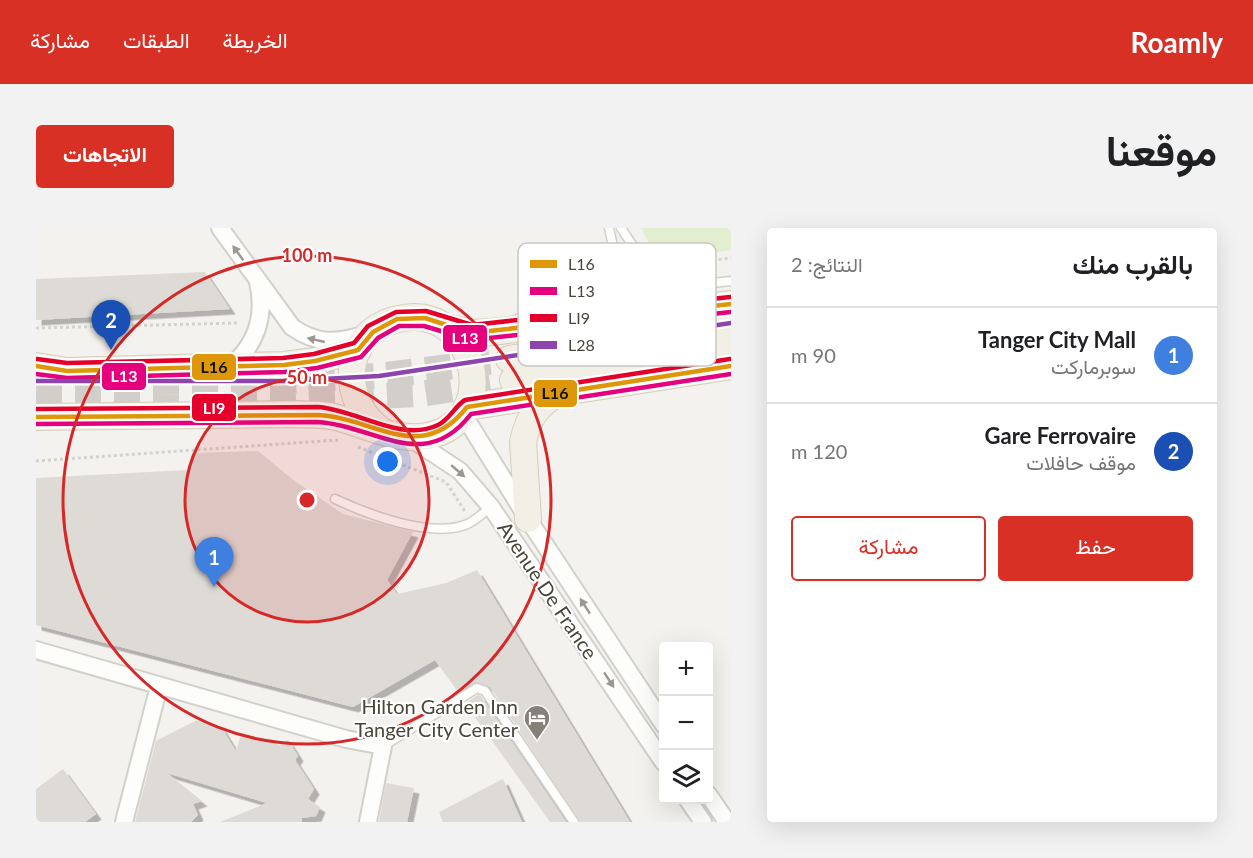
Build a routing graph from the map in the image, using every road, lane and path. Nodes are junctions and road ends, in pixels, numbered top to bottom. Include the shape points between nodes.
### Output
1 (220, 228) edge
2 (609, 228) edge
3 (621, 228) edge
4 (612, 243) edge
5 (631, 243) edge
6 (731, 258) edge
7 (716, 260) edge
8 (257, 278) junction
9 (731, 281) edge
10 (716, 283) edge
11 (731, 304) edge
12 (716, 306) edge
13 (518, 318) edge
14 (237, 323) dead end
15 (731, 324) edge
16 (445, 327) junction
17 (716, 327) edge
18 (36, 328) edge
19 (518, 329) edge
20 (491, 332) junction
21 (365, 341) junction
22 (731, 347) edge
23 (716, 348) edge
24 (36, 366) edge
25 (526, 366) edge
26 (541, 366) edge
27 (731, 366) edge
28 (230, 367) junction
29 (561, 392) junction
30 (465, 410) junction
31 (36, 417) edge
32 (382, 431) junction
33 (410, 438) junction
34 (345, 440) dead end
35 (353, 444) dead end
36 (36, 461) edge
37 (334, 500) dead end
38 (491, 507) junction
39 (528, 519) junction
40 (472, 522) junction
41 (36, 650) edge
42 (159, 686) junction
43 (659, 719) edge
44 (383, 746) junction
45 (659, 757) edge
46 (713, 801) edge
47 (691, 804) edge
48 (124, 822) edge
49 (368, 822) edge
50 (574, 822) edge
51 (703, 822) edge
52 (727, 822) edge

8 -> 1 street
2 - 4 lane
3 - 5 lane
6 - 7 path
21 -> 8 street via 327,342 306,337 292,327
8 - 28 street via 261,295 258,329 247,350
9 - 10 lane
11 - 12 main road
13 - 20 lane
14 - 18 path
15 - 17 main road
16 - 20 main road via 471,333
16 - 21 main road via 411,317 391,321
16 - 30 main road via 466,350 472,364 474,380
19 - 20 main road
21 - 28 main road via 315,361
21 - 32 main road via 351,374 355,400 362,414
22 - 23 main road
24 - 28 main road via 67,371
25 - 26 main road via 511,369
27 - 29 main road
29 - 30 main road
29 - 39 main road via 535,409 525,429
30 - 33 main road via 448,428 430,436
30 - 39 street, Avenue De France
31 - 32 main road via 299,414 333,416
32 - 33 main road
33 -> 38 street, Avenue De France via 460,471
34 - 36 path
35 - 40 path via 446,482
37 - 40 lane via 386,520 416,525 443,528
38 - 40 lane
38 -> 45 street, Avenue De France
43 -> 39 street, Avenue De France
41 - 42 street
42 - 44 street
42 - 48 street
44 - 49 street
44 - 50 lane via 477,688 485,691
46 - 52 street
47 - 51 street

